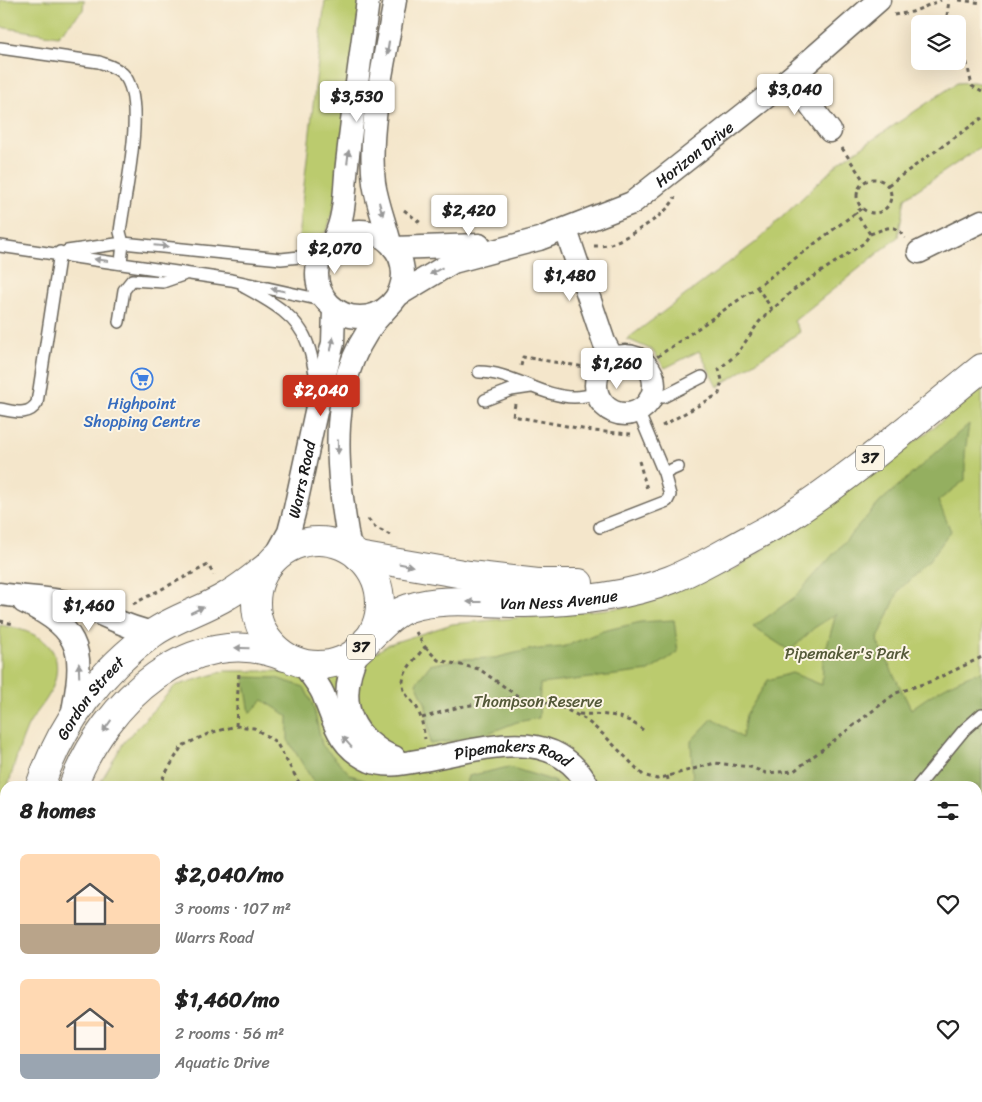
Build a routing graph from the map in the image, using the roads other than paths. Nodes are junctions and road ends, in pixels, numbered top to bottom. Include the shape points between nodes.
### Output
1 (368, 0) edge
2 (395, 0) edge
3 (879, 0) edge
4 (0, 48) edge
5 (790, 78) junction
6 (830, 131) road end
7 (982, 221) edge
8 (566, 230) junction
9 (123, 243) junction
10 (330, 243) junction
11 (392, 245) junction
12 (0, 246) edge
13 (919, 252) road end
14 (59, 254) junction
15 (121, 263) junction
16 (186, 274) junction
17 (231, 280) junction
18 (393, 301) junction
19 (330, 305) junction
20 (119, 322) dead end
21 (608, 351) junction
22 (982, 368) edge
23 (479, 372) dead end
24 (702, 377) dead end
25 (518, 386) junction
26 (320, 393) junction
27 (598, 393) junction
28 (485, 400) dead end
29 (645, 402) junction
30 (0, 409) edge
31 (678, 467) dead end
32 (664, 473) junction
33 (600, 528) dead end
34 (751, 538) junction
35 (354, 553) junction
36 (271, 563) junction
37 (5, 595) edge
38 (154, 633) junction
39 (363, 645) junction
40 (295, 661) junction
41 (982, 714) edge
42 (72, 718) junction
43 (423, 760) junction
44 (42, 781) edge
45 (76, 781) edge
46 (585, 781) edge
47 (922, 781) edge

10 -> 1 street via 340,227 346,196
2 -> 11 street via 377,111 373,158 376,189
3 - 5 street, Horizon Drive
4 - 9 lane via 99,62 123,74 135,102 120,232
5 - 6 street
5 - 8 street, Horizon Drive via 632,203
7 - 13 street
8 - 11 street, Horizon Drive via 489,245
8 -> 18 street, Horizon Drive via 453,262
8 - 21 street
9 -> 10 lane via 281,259 309,256
9 - 14 lane
9 - 15 lane
10 - 11 street via 348,232 363,230 377,234
10 - 19 street via 316,268 320,291
11 - 18 street via 403,271 402,284
12 - 14 lane
15 -> 14 lane
14 - 30 lane via 37,402 29,412
15 - 16 lane
16 - 17 lane
16 - 20 lane via 163,282 132,280 124,290
19 -> 17 lane
17 - 26 lane via 274,304 298,327 308,342
18 - 19 street via 376,314 362,317 347,315
18 -> 35 street, Warrs Road via 374,322 359,347 340,410 340,487
26 -> 19 street, Warrs Road via 333,344
21 - 27 street via 598,374
21 - 29 street via 645,364 653,379
22 - 34 main road, Van Ness Avenue / 37 via 829,489 783,521
23 - 25 lane via 491,372
24 - 29 lane
25 - 27 lane via 574,397
25 - 28 lane
26 - 36 street, Warrs Road via 289,532
27 - 29 street via 604,405 616,412 631,413
29 - 32 lane
31 - 32 lane
32 - 33 lane via 670,495 667,501
35 -> 34 main road, Van Ness Avenue / 37 via 469,575 572,584 612,580 695,561
34 -> 39 main road, Van Ness Avenue / 37 via 703,566 633,590 558,601 440,602 407,608
35 - 36 main road, 37 via 335,544 319,541 302,543 287,549
35 - 39 main road, 37 via 376,581 379,596 375,627
38 -> 36 main road, Gordon Street / 37 via 227,596
36 - 40 main road via 259,582 257,617 274,648
37 - 38 street via 68,602 124,626
42 -> 37 street via 80,666 70,635 46,613
38 - 42 main road, Gordon Street / 37 via 97,682
39 - 40 main road, 37 via 349,656 326,664
39 - 43 street via 349,678 347,696 352,723 368,741 390,756
43 -> 40 street, Pipemakers Road via 383,764 370,761 354,750 333,725 323,695
40 -> 45 main road, Gordon Street / 37 via 259,649 221,649 200,654 156,675 120,708 90,752
41 - 47 lane via 964,730
42 - 44 main road, Gordon Street / 37
43 - 46 street, Pipemakers Road via 492,746 532,746 555,752 571,761

